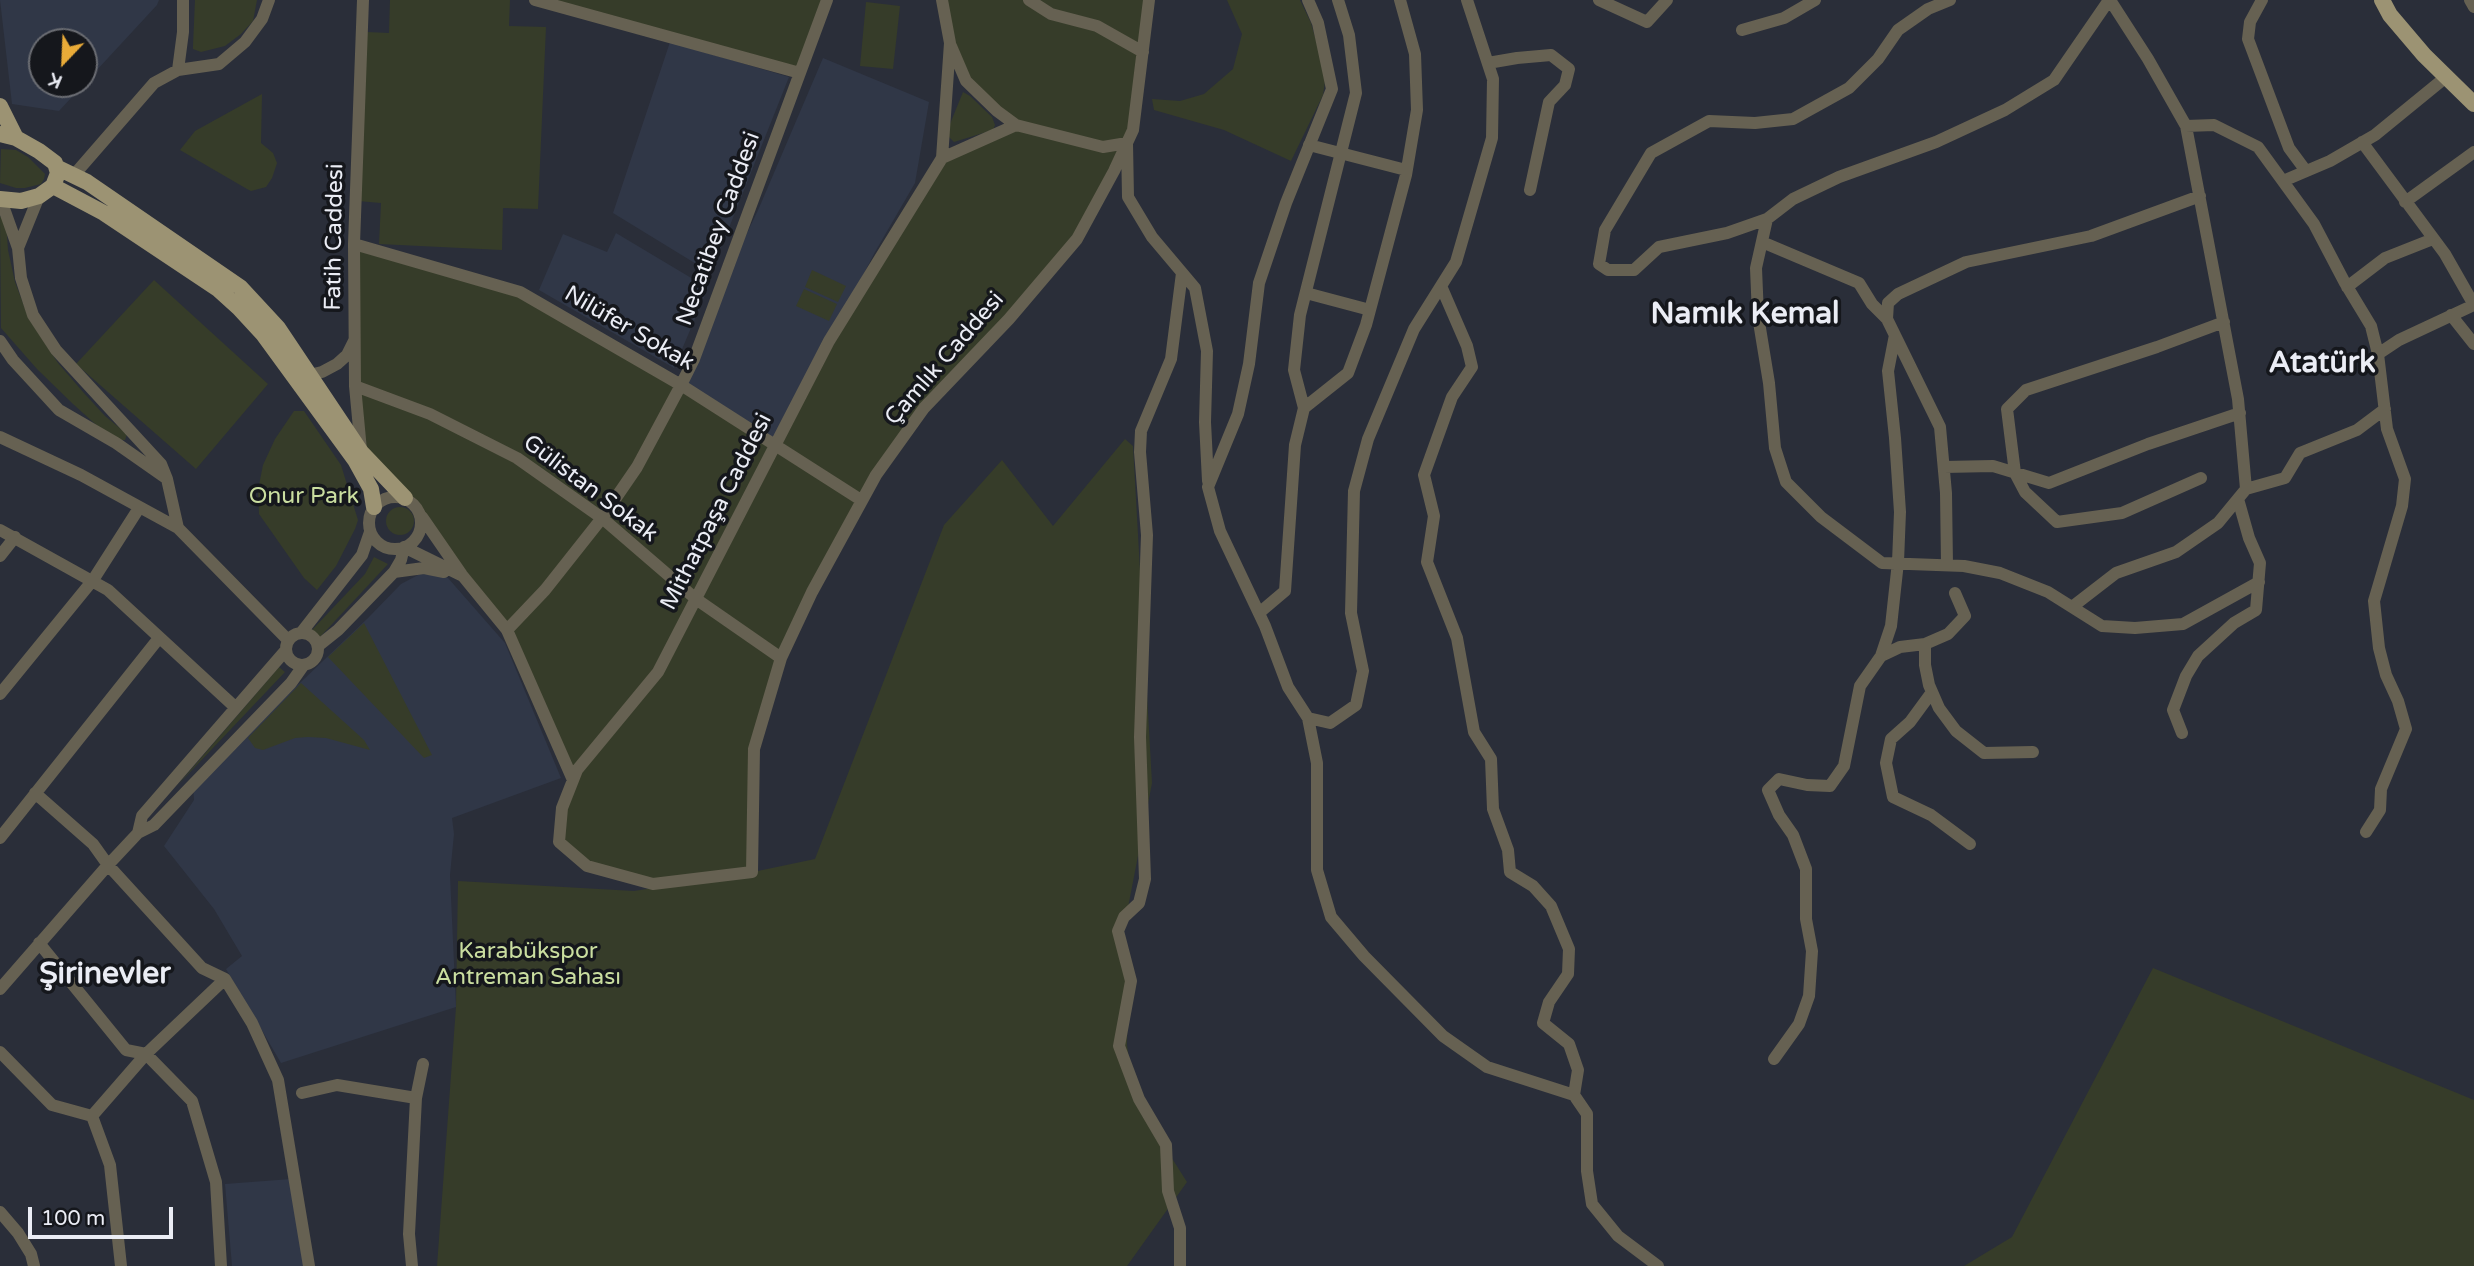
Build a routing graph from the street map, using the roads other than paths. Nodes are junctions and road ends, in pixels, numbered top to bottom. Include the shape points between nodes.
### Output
1 (183, 0) edge
2 (270, 0) edge
3 (363, 0) edge
4 (535, 0) edge
5 (827, 0) edge
6 (942, 0) edge
7 (1029, 0) edge
8 (1149, 0) edge
9 (1308, 0) edge
10 (1338, 0) edge
11 (1400, 0) edge
12 (1599, 0) edge
13 (1667, 0) edge
14 (1813, 0) edge
15 (1950, 0) edge
16 (2110, 0) edge
17 (2262, 0) edge
18 (2382, 0) edge
19 (2470, 0) edge
20 (1471, 1) edge
21 (2474, 7) edge
22 (1742, 30) dead end
23 (950, 43) junction
24 (1143, 52) junction
25 (1488, 63) junction
26 (178, 70) junction
27 (800, 73) junction
28 (2446, 77) junction
29 (2474, 103) edge
30 (0, 106) edge
31 (1016, 125) junction
32 (2186, 127) junction
33 (8, 136) edge
34 (2361, 142) junction
35 (1127, 143) junction
36 (1309, 145) junction
37 (1342, 152) junction
38 (2474, 152) edge
39 (942, 158) junction
40 (58, 168) junction
41 (1406, 170) junction
42 (2306, 172) junction
43 (74, 175) junction
44 (2283, 181) junction
45 (52, 187) junction
46 (1530, 190) dead end
47 (38, 196) junction
48 (2200, 196) junction
49 (1, 199) edge
50 (2405, 202) junction
51 (1767, 219) junction
52 (2433, 239) junction
53 (1762, 242) junction
54 (354, 244) junction
55 (18, 248) junction
56 (1182, 273) junction
57 (1441, 286) junction
58 (2347, 287) junction
59 (1306, 293) junction
60 (2474, 305) edge
61 (1370, 310) junction
62 (2451, 315) junction
63 (1887, 319) junction
64 (2224, 322) junction
65 (1895, 335) junction
66 (0, 341) edge
67 (354, 341) junction
68 (2474, 344) edge
69 (2378, 354) junction
70 (309, 375) junction
71 (681, 385) junction
72 (355, 386) junction
73 (1304, 408) junction
74 (2385, 409) junction
75 (2240, 413) junction
76 (0, 437) edge
77 (775, 445) junction
78 (361, 452) junction
79 (1944, 467) junction
80 (2015, 473) junction
81 (365, 475) junction
82 (167, 478) junction
83 (2201, 478) dead end
84 (1208, 487) junction
85 (2242, 494) junction
86 (405, 498) junction
87 (861, 500) junction
88 (374, 507) junction
89 (139, 508) junction
90 (422, 517) junction
91 (602, 518) junction
92 (178, 527) junction
93 (0, 530) edge
94 (370, 532) junction
95 (15, 537) junction
96 (404, 547) junction
97 (0, 556) edge
98 (1898, 562) junction
99 (1948, 565) junction
100 (394, 572) junction
101 (462, 575) junction
102 (93, 580) junction
103 (2259, 582) junction
104 (1955, 593) dead end
105 (696, 599) junction
106 (2072, 607) junction
107 (1259, 613) junction
108 (508, 630) junction
109 (301, 633) junction
110 (159, 638) junction
111 (1925, 644) junction
112 (287, 645) junction
113 (318, 646) junction
114 (1881, 656) junction
115 (781, 658) junction
116 (303, 666) junction
117 (1932, 692) junction
118 (0, 694) edge
119 (235, 707) junction
120 (1308, 719) junction
121 (2182, 733) dead end
122 (2034, 752) dead end
123 (573, 780) junction
124 (35, 793) junction
125 (2366, 832) dead end
126 (138, 833) junction
127 (0, 838) edge
128 (1969, 844) dead end
129 (108, 865) junction
130 (752, 872) joint
131 (39, 943) junction
132 (225, 979) junction
133 (0, 989) edge
134 (0, 1052) edge
135 (146, 1054) junction
136 (1774, 1059) dead end
137 (423, 1064) dead end
138 (302, 1093) dead end
139 (1574, 1095) junction
140 (416, 1098) junction
141 (92, 1116) junction
142 (0, 1212) edge
143 (34, 1266) edge
144 (121, 1266) edge
145 (221, 1266) edge
146 (309, 1266) edge
147 (412, 1266) edge
148 (1180, 1266) edge
149 (1658, 1266) edge

1 - 26 street
2 - 26 street via 245,42 219,64
3 - 54 street, Fatih Caddesi
4 - 27 street
5 - 27 street, Necatibey Caddesi
6 - 23 street, Mithatpaşa Caddesi
7 - 24 street via 1051,14 1097,26
8 - 24 street, Çamlık Caddesi
9 - 36 street via 1318,23 1332,89
10 - 37 street via 1349,35 1356,93
11 - 41 street via 1415,54 1417,110
12 - 13 street via 1647,22
14 - 22 street via 1784,18
15 - 51 street via 1898,30 1849,88 1793,119 1709,121 1651,153 1605,230 1599,264 1608,270 1634,270 1658,247 1727,233
16 - 32 street
16 - 51 street via 2054,79 2044,86 1936,142 1793,199
17 - 42 street via 2250,22 2248,39 2289,148
18 - 28 main road
19 - 21 street
20 - 25 street
23 - 31 street via 966,82
23 - 39 street, Mithatpaşa Caddesi
24 - 35 street, Çamlık Caddesi via 1133,130
25 - 46 street via 1551,55 1570,69 1565,85 1549,102
25 - 57 street via 1493,79 1492,138 1456,262
26 - 43 street via 154,83
27 - 71 street, Necatibey Caddesi
28 - 29 main road
28 - 34 street
30 - 33 main road
31 - 35 street via 1103,147
31 - 39 street
32 - 44 street via 2214,125 2258,147
32 - 48 street
33 - 40 main road via 51,159
34 - 42 street
34 - 50 street
35 - 56 street via 1128,197 1152,237
35 - 87 street, Çamlık Caddesi via 1077,239 924,408
36 - 37 street
36 - 84 street via 1259,283 1238,414
37 - 41 street
37 - 59 street
38 - 50 street
39 - 77 street, Mithatpaşa Caddesi via 829,341
40 - 43 main road
40 - 45 main road
41 - 61 street
42 - 44 street
43 - 70 main road via 240,287 278,328
44 - 58 street via 2314,224
45 - 47 main road
45 - 81 main road via 104,213 229,298 263,334
47 - 49 main road via 20,201
47 - 55 street
48 - 63 street via 2091,236 1966,262 1898,294 1888,303
48 - 64 street
49 - 55 street
50 - 52 street
51 - 53 street
52 - 58 street via 2385,258
52 - 60 street
53 - 63 street via 1859,283
53 - 98 street via 1756,268 1758,316 1775,449 1786,482 1821,517 1882,562
54 - 67 street, Fatih Caddesi
54 - 71 street, Nilüfer Sokak via 520,292
55 - 82 street via 26,297 44,334 160,464
56 - 84 street via 1195,288 1207,351
56 - 148 street via 1171,359 1141,431 1147,535 1140,737 1145,879 1139,903 1124,917 1118,931 1131,981 1119,1046 1139,1099 1166,1145 1168,1191 1180,1228
57 - 120 street via 1408,341 1368,439 1354,491 1351,613 1363,671 1356,705 1330,723
57 - 139 street via 1472,367 1452,397 1424,475 1434,516 1427,562 1457,638 1474,732 1491,759 1493,809 1508,850 1510,872 1533,886 1551,906 1569,949 1568,974 1549,1002 1543,1023 1569,1044 1578,1070
58 - 69 street via 2371,326
59 - 61 street
59 - 73 street via 1294,370
60 - 62 street
61 - 73 street via 1348,373
62 - 68 street
62 - 69 street
63 - 65 street
64 - 75 street
64 - 80 street via 2026,390 2007,409
65 - 79 street via 1940,426
65 - 98 street via 1888,371 1900,512
66 - 82 street via 59,410
67 - 70 street via 337,364
67 - 72 street, Fatih Caddesi
69 - 74 street
70 - 78 main road
71 - 77 street, Nilüfer Sokak
71 - 91 street, Necatibey Caddesi via 637,467
72 - 78 street, Fatih Caddesi
72 - 91 street, Gülistan Sokak via 430,414 517,458
73 - 107 street via 1294,445 1285,591
74 - 85 street via 2357,430 2300,453 2285,478
74 - 125 street via 2387,429 2405,479 2402,506 2374,601 2379,648 2406,729 2381,789 2380,810
75 - 80 street via 2049,483
75 - 85 street
76 - 89 street
77 - 87 street, Nilüfer Sokak
77 - 105 street, Mithatpaşa Caddesi
78 - 81 street, Fatih Caddesi
78 - 86 main road
79 - 80 street via 1993,466
79 - 99 street
80 - 83 street via 2025,492 2057,522 2122,513
81 - 88 main road
82 - 92 street
84 - 107 street via 1220,531
85 - 103 street via 2249,538 2260,563
85 - 106 street via 2218,523 2176,552 2116,573
86 - 88 street via 388,497
86 - 90 street
87 - 115 street, Çamlık Caddesi
88 - 94 street
89 - 92 street
89 - 102 street
90 - 96 street via 419,535
90 - 101 street
91 - 105 street, Gülistan Sokak
91 - 108 street, Necatibey Caddesi
92 - 112 street
93 - 95 street
94 - 96 street via 389,549
94 - 109 street via 362,555
95 - 97 street
95 - 102 street
96 - 100 street
96 - 101 street
98 - 99 street
98 - 114 street via 1891,626
99 - 106 street via 2000,573
100 - 101 street via 424,569
100 - 113 street
101 - 108 street
102 - 110 street
102 - 118 street
103 - 106 street via 2183,624 2102,626
103 - 121 street via 2256,610 2198,656 2186,676 2173,710
104 - 111 street via 1965,616 1948,634
105 - 115 street, Gülistan Sokak
105 - 123 street, Mithatpaşa Caddesi via 658,672
107 - 120 street via 1288,687
108 - 123 street
109 - 112 street
109 - 113 street via 310,635
110 - 119 street
110 - 124 street
111 - 114 street via 1900,647
111 - 117 street
112 - 116 street via 293,663
112 - 119 street
113 - 116 street via 315,659
114 - 136 street via 1860,686 1844,766 1830,786 1779,779 1768,790 1806,869 1806,919 1812,951 1806,1005 1799,1024
115 - 130 street, Çamlık Caddesi via 754,750
116 - 126 street via 154,825
117 - 122 street via 1956,731 1984,753
117 - 128 street via 1891,739 1886,763 1893,797 1931,815
119 - 126 street via 142,816
120 - 139 street via 1317,763 1317,870 1331,917 1443,1036 1487,1067
123 - 130 street, Mithatpaşa Caddesi via 562,807 559,842 587,866 653,884
124 - 127 street
124 - 129 street via 93,845
126 - 129 street
129 - 131 street
129 - 132 street via 202,968
131 - 133 street
131 - 135 street via 126,1050
132 - 135 street
132 - 146 street via 278,1080
134 - 141 street via 52,1105
135 - 141 street
135 - 145 street via 192,1101 216,1182
137 - 140 street
138 - 140 street via 337,1085
139 - 149 street via 1587,1114 1592,1204 1618,1236
140 - 147 street via 409,1234
141 - 144 street via 110,1165
142 - 143 street via 18,1233

